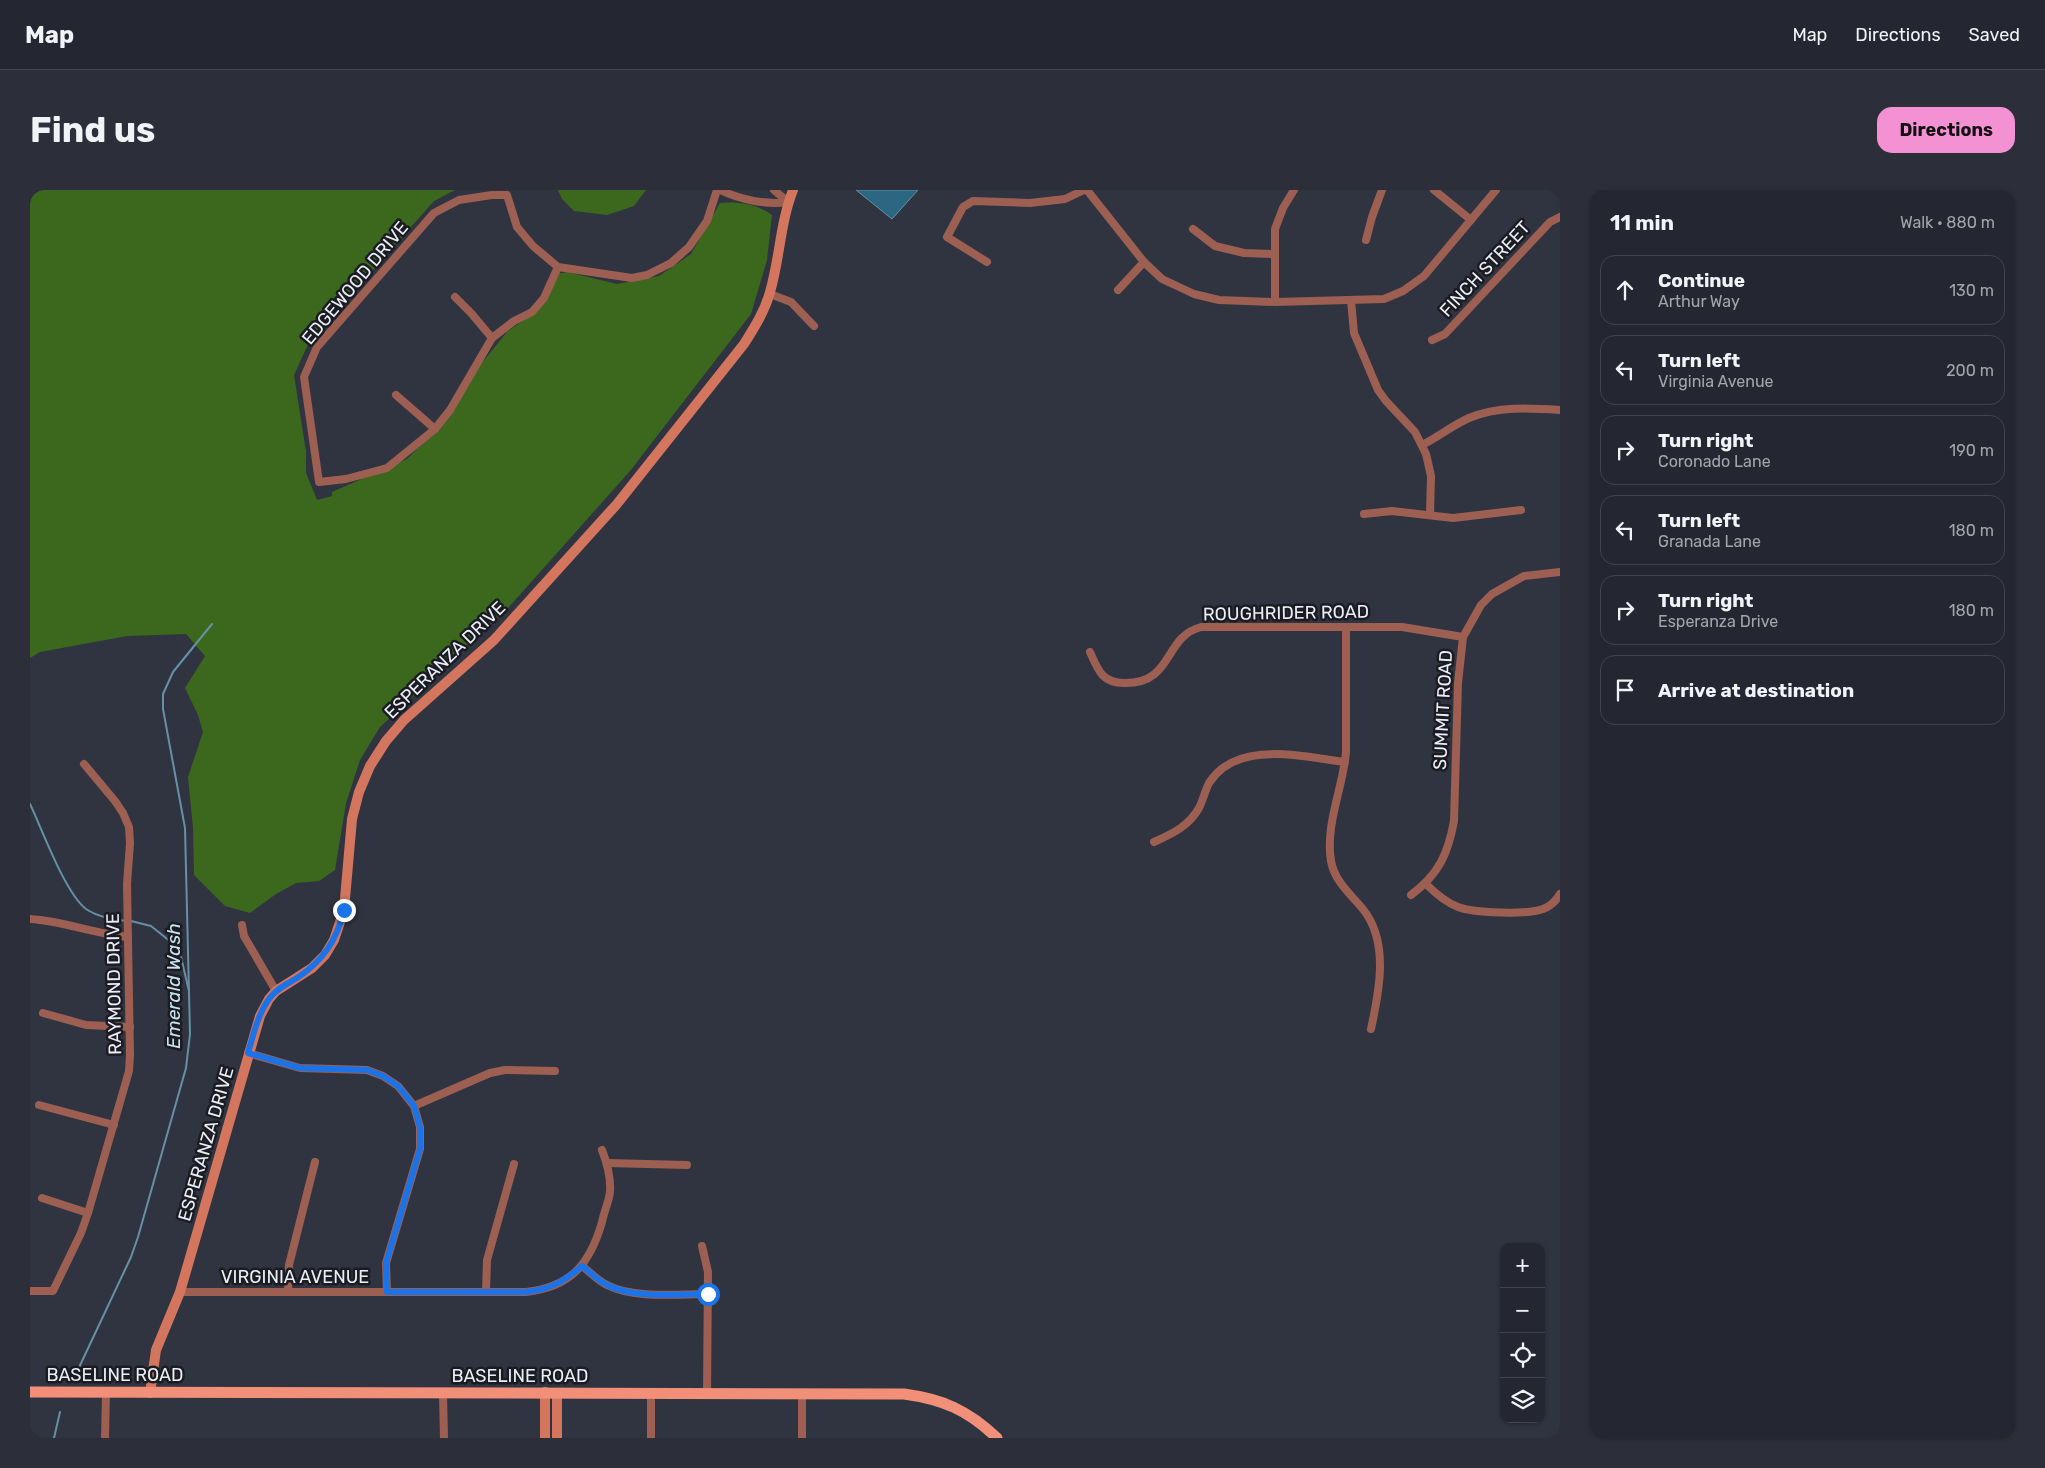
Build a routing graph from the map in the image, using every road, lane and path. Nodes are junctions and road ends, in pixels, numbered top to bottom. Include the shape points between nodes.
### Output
1 (719, 190) edge
2 (774, 190) edge
3 (793, 190) edge
4 (1084, 190) edge
5 (1087, 190) edge
6 (1294, 190) edge
7 (1382, 190) edge
8 (1434, 190) edge
9 (1496, 190) edge
10 (744, 194) edge
11 (788, 202) junction
12 (1560, 217) edge
13 (1471, 220) junction
14 (1193, 228) dead end
15 (1366, 240) dead end
16 (1275, 254) junction
17 (987, 262) dead end
18 (1144, 262) junction
19 (558, 267) junction
20 (1118, 290) dead end
21 (770, 294) junction
22 (454, 297) dead end
23 (1351, 300) junction
24 (1275, 302) junction
25 (814, 326) dead end
26 (492, 338) junction
27 (1432, 340) dead end
28 (396, 395) dead end
29 (1560, 410) edge
30 (435, 429) junction
31 (1422, 445) junction
32 (1521, 510) dead end
33 (1364, 514) dead end
34 (1430, 515) junction
35 (1560, 572) edge
36 (1346, 626) junction
37 (1462, 637) junction
38 (1090, 652) dead end
39 (1345, 762) junction
40 (84, 764) dead end
41 (1154, 842) dead end
42 (1426, 884) junction
43 (1560, 894) edge
44 (1411, 895) dead end
45 (30, 919) edge
46 (242, 925) dead end
47 (128, 937) junction
48 (276, 991) junction
49 (43, 1013) dead end
50 (130, 1027) junction
51 (1371, 1029) dead end
52 (248, 1053) junction
53 (555, 1071) dead end
54 (39, 1105) dead end
55 (414, 1106) junction
56 (114, 1125) junction
57 (602, 1150) dead end
58 (315, 1162) dead end
59 (607, 1163) junction
60 (514, 1164) dead end
61 (687, 1165) dead end
62 (42, 1198) dead end
63 (88, 1213) junction
64 (702, 1246) dead end
65 (582, 1266) junction
66 (30, 1291) edge
67 (180, 1292) junction
68 (288, 1292) junction
69 (387, 1292) junction
70 (486, 1292) junction
71 (708, 1294) junction
72 (30, 1392) edge
73 (106, 1392) junction
74 (545, 1392) junction
75 (150, 1393) junction
76 (557, 1393) junction
77 (443, 1394) junction
78 (651, 1394) junction
79 (708, 1394) junction
80 (802, 1394) junction
81 (105, 1438) edge
82 (444, 1438) edge
83 (545, 1438) edge
84 (557, 1438) edge
85 (651, 1438) edge
86 (802, 1438) edge
87 (997, 1438) edge

1 - 10 street via 732,196
1 - 19 street via 707,221 689,247 671,263 655,271 632,278
2 - 11 street
3 - 11 main road, ESPERANZA DRIVE
4 - 17 street via 1065,199 1030,203 973,202 963,207 947,237
5 - 18 street
6 - 16 street via 1275,229
7 - 15 street
8 - 13 street
9 - 13 street
10 - 11 street via 770,204
11 - 21 main road, ESPERANZA DRIVE
12 - 27 street, FINCH STREET via 1550,222 1445,334
13 - 23 street via 1424,276 1403,291 1384,299
14 - 16 street via 1215,246 1244,253
16 - 24 street
18 - 20 street
18 - 24 street via 1162,279 1194,294 1219,300
19 - 26 street via 544,298 532,312
19 - 30 street, EDGEWOOD DRIVE via 517,227 507,195 458,200 434,213 317,347 304,377 319,482 346,479 387,468
21 - 25 street via 791,302
21 - 48 main road, ESPERANZA DRIVE via 744,344 617,504 494,640 404,720 386,741 358,792 352,819 344,910 338,932 312,968
22 - 26 street
23 - 24 street
23 - 31 street via 1354,333 1378,390 1415,432
26 - 30 street via 450,410
28 - 30 street
29 - 31 street via 1491,410 1467,419
31 - 34 street via 1430,466
32 - 34 street via 1453,518
33 - 34 street via 1392,511
35 - 37 street, SUMMIT ROAD via 1524,576 1492,594
36 - 37 street, ROUGHRIDER ROAD via 1402,627
36 - 38 street, ROUGHRIDER ROAD via 1200,627 1185,633 1156,674 1137,683 1112,682 1104,678
36 - 39 street
37 - 42 street, SUMMIT ROAD via 1454,821 1444,859
39 - 41 street via 1274,754 1235,761 1213,778 1186,825
39 - 51 street via 1329,844 1339,880 1368,916 1376,935 1379,983
40 - 47 street, RAYMOND DRIVE via 115,800 129,828
42 - 43 street via 1456,906 1474,911 1532,912 1545,909
42 - 44 street, SUMMIT ROAD
45 - 47 street
46 - 48 street via 244,936
47 - 50 street, RAYMOND DRIVE
48 - 52 main road, ESPERANZA DRIVE via 265,1006
49 - 50 street via 86,1026
50 - 56 street, RAYMOND DRIVE via 129,1071
52 - 55 street via 300,1068 367,1070 398,1086
52 - 67 main road, ESPERANZA DRIVE
53 - 55 street via 505,1070 490,1073
54 - 56 street
55 - 69 street via 420,1127 420,1149 386,1263
56 - 63 street, RAYMOND DRIVE
57 - 59 street, VIRGINIA AVENUE
58 - 68 street via 289,1265
59 - 61 street
59 - 65 street, VIRGINIA AVENUE via 610,1192 596,1244
60 - 70 street via 487,1260
62 - 63 street
63 - 66 street, RAYMOND DRIVE via 54,1291
64 - 71 street via 708,1272
65 - 70 street, VIRGINIA AVENUE via 545,1290
65 - 71 street via 620,1291
67 - 68 street, VIRGINIA AVENUE
67 - 75 main road, ESPERANZA DRIVE via 156,1350
68 - 69 street, VIRGINIA AVENUE
69 - 70 street, VIRGINIA AVENUE
71 - 79 street
72 - 73 main road, BASELINE ROAD
73 - 75 main road, BASELINE ROAD
73 - 81 street
74 - 76 main road, BASELINE ROAD
74 - 77 main road, BASELINE ROAD
74 - 83 main road
75 - 77 main road, BASELINE ROAD
76 - 78 main road, BASELINE ROAD
76 - 84 main road
77 - 82 street
78 - 79 main road, BASELINE ROAD
78 - 85 street
79 - 80 main road, BASELINE ROAD
80 - 86 street
80 - 87 main road, BASELINE ROAD via 904,1394 928,1398 960,1410

